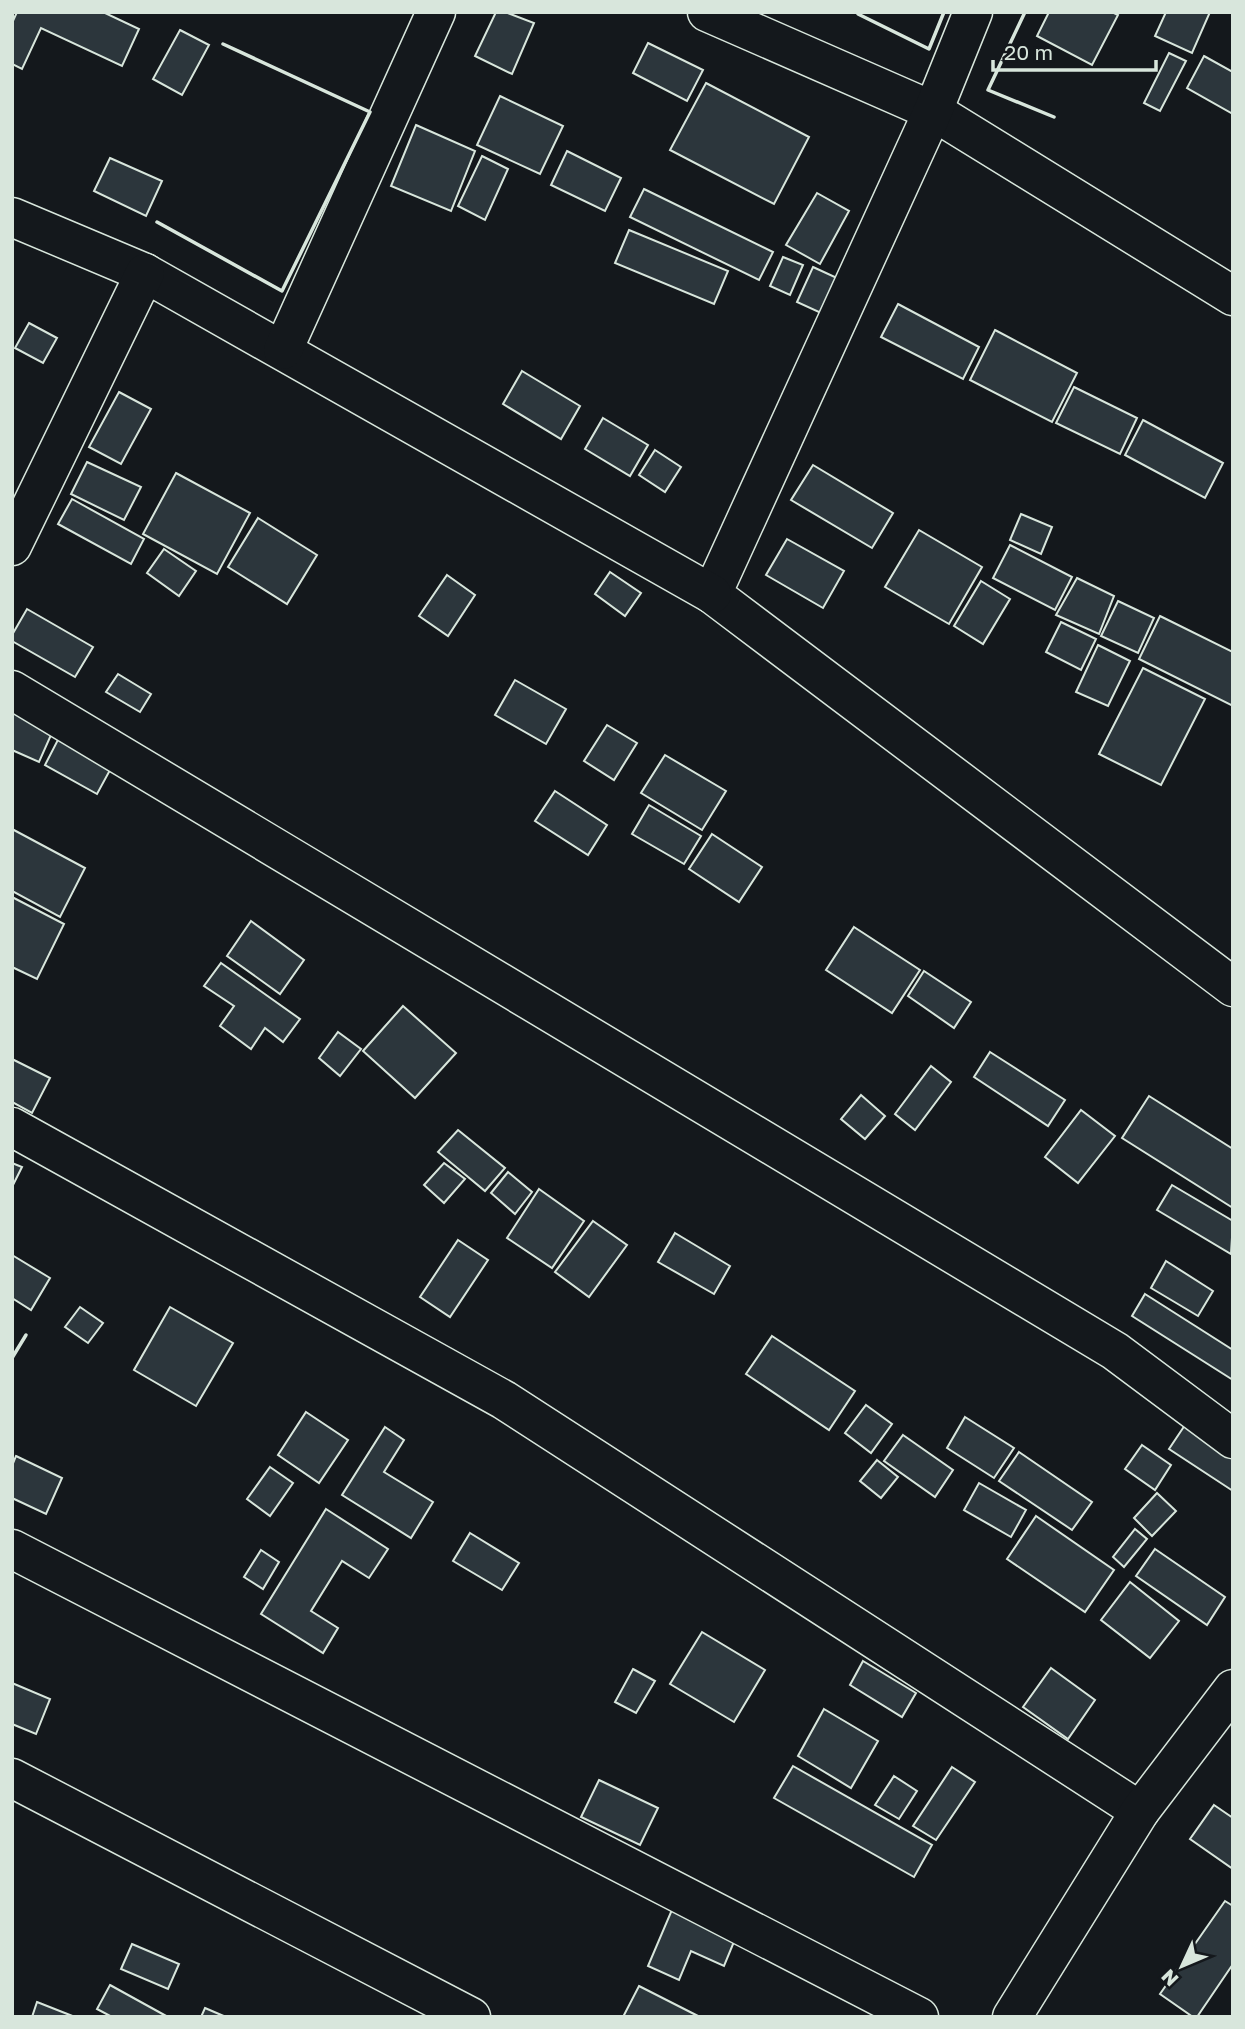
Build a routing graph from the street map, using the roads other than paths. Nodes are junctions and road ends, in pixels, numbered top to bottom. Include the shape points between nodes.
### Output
1 (436, 12) edge
2 (706, 12) edge
3 (973, 12) edge
4 (933, 111) junction
5 (12, 217) edge
6 (145, 273) junction
7 (1233, 296) edge
8 (283, 350) junction
9 (12, 546) edge
10 (712, 594) junction
11 (12, 690) edge
12 (1233, 986) edge
13 (12, 1127) edge
14 (1233, 1439) edge
15 (12, 1549) edge
16 (1233, 1689) edge
17 (12, 1779) edge
18 (1140, 1811) junction
19 (471, 2017) edge
20 (919, 2017) edge
21 (1012, 2017) edge

1 - 8 street
2 - 4 street
3 - 4 street
4 - 7 street
4 - 10 street
5 - 6 street
6 - 8 street
6 - 9 street
8 - 10 street
10 - 12 street
11 - 14 street via 1115,1352
13 - 18 street via 504,1400
15 - 20 street
16 - 18 street
17 - 19 street
18 - 21 street

